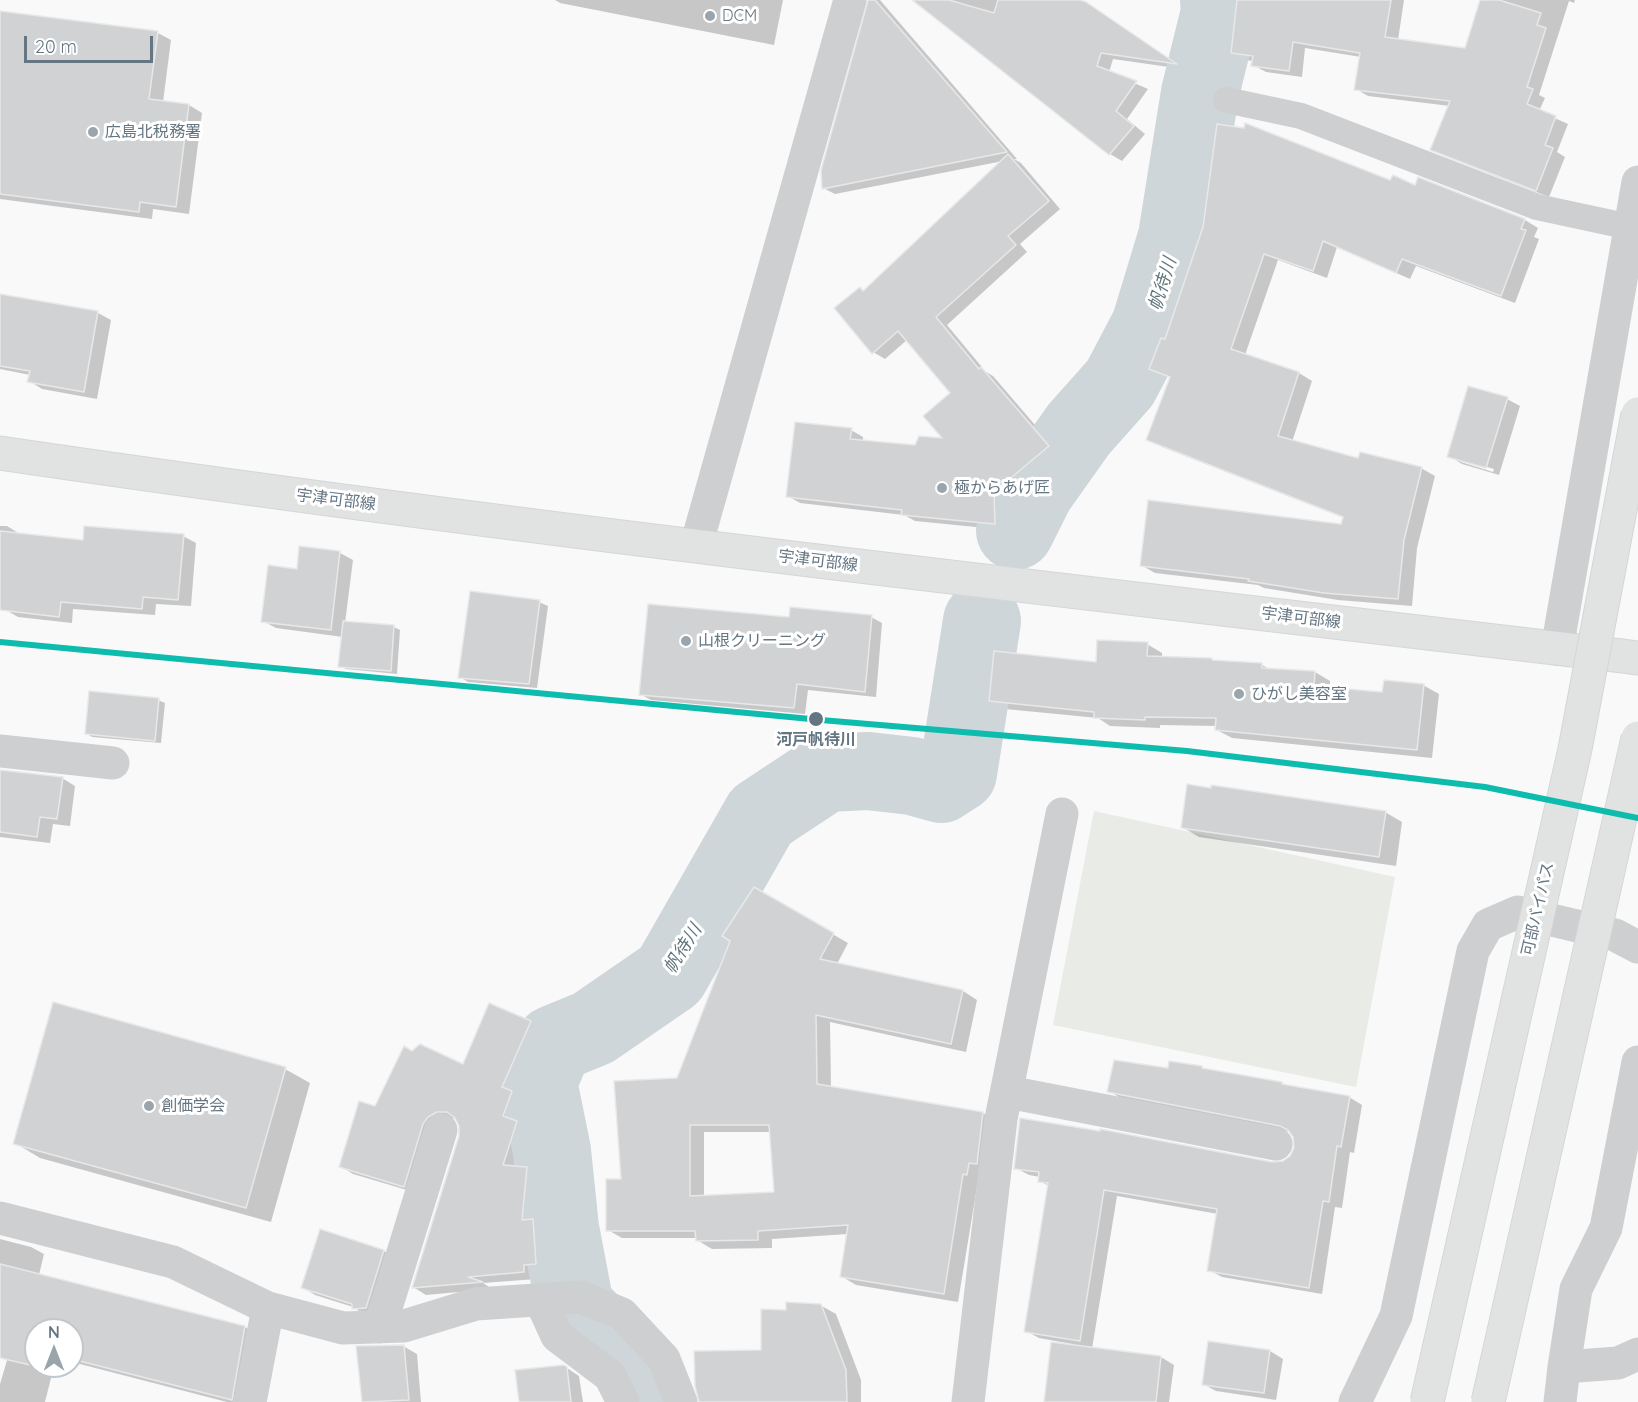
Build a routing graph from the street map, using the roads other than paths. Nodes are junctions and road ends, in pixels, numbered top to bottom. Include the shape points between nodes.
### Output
1 (850, 0) edge
2 (1226, 100) dead end
3 (1638, 183) edge
4 (1630, 227) junction
5 (1638, 414) edge
6 (0, 453) edge
7 (696, 546) junction
8 (1557, 649) junction
9 (1638, 658) edge
10 (1638, 738) edge
11 (0, 751) edge
12 (113, 764) dead end
13 (1062, 814) dead end
14 (1638, 947) edge
15 (1638, 1062) edge
16 (1008, 1092) junction
17 (441, 1130) dead end
18 (1276, 1144) dead end
19 (0, 1218) edge
20 (540, 1299) junction
21 (268, 1308) junction
22 (380, 1327) junction
23 (1638, 1354) edge
24 (1564, 1367) junction
25 (250, 1402) edge
26 (623, 1402) edge
27 (681, 1402) edge
28 (968, 1402) edge
29 (1355, 1402) edge
30 (1427, 1402) edge
31 (1488, 1402) edge
32 (1560, 1402) edge

1 - 7 street
2 - 4 lane via 1301,116 1537,207
3 - 4 street
4 - 8 street
5 - 30 main road, 可部バイパス, bridge via 1575,749
6 - 7 main road, 宇津可部線
7 - 8 main road, 宇津可部線
8 - 9 main road, 宇津可部線
10 - 31 main road, bridge
11 - 12 street
13 - 16 street
14 - 29 street via 1615,935 1518,912 1488,925 1473,951 1396,1316
15 - 24 street via 1606,1228 1576,1289
16 - 18 street
16 - 28 street via 1001,1119
17 - 22 street
19 - 21 street via 172,1262
20 - 22 street via 476,1304 404,1326
20 - 26 street via 557,1336 610,1376
20 - 27 street via 581,1296 621,1314 664,1359
21 - 22 street via 343,1328
21 - 25 street
23 - 24 street via 1618,1363
24 - 32 street

